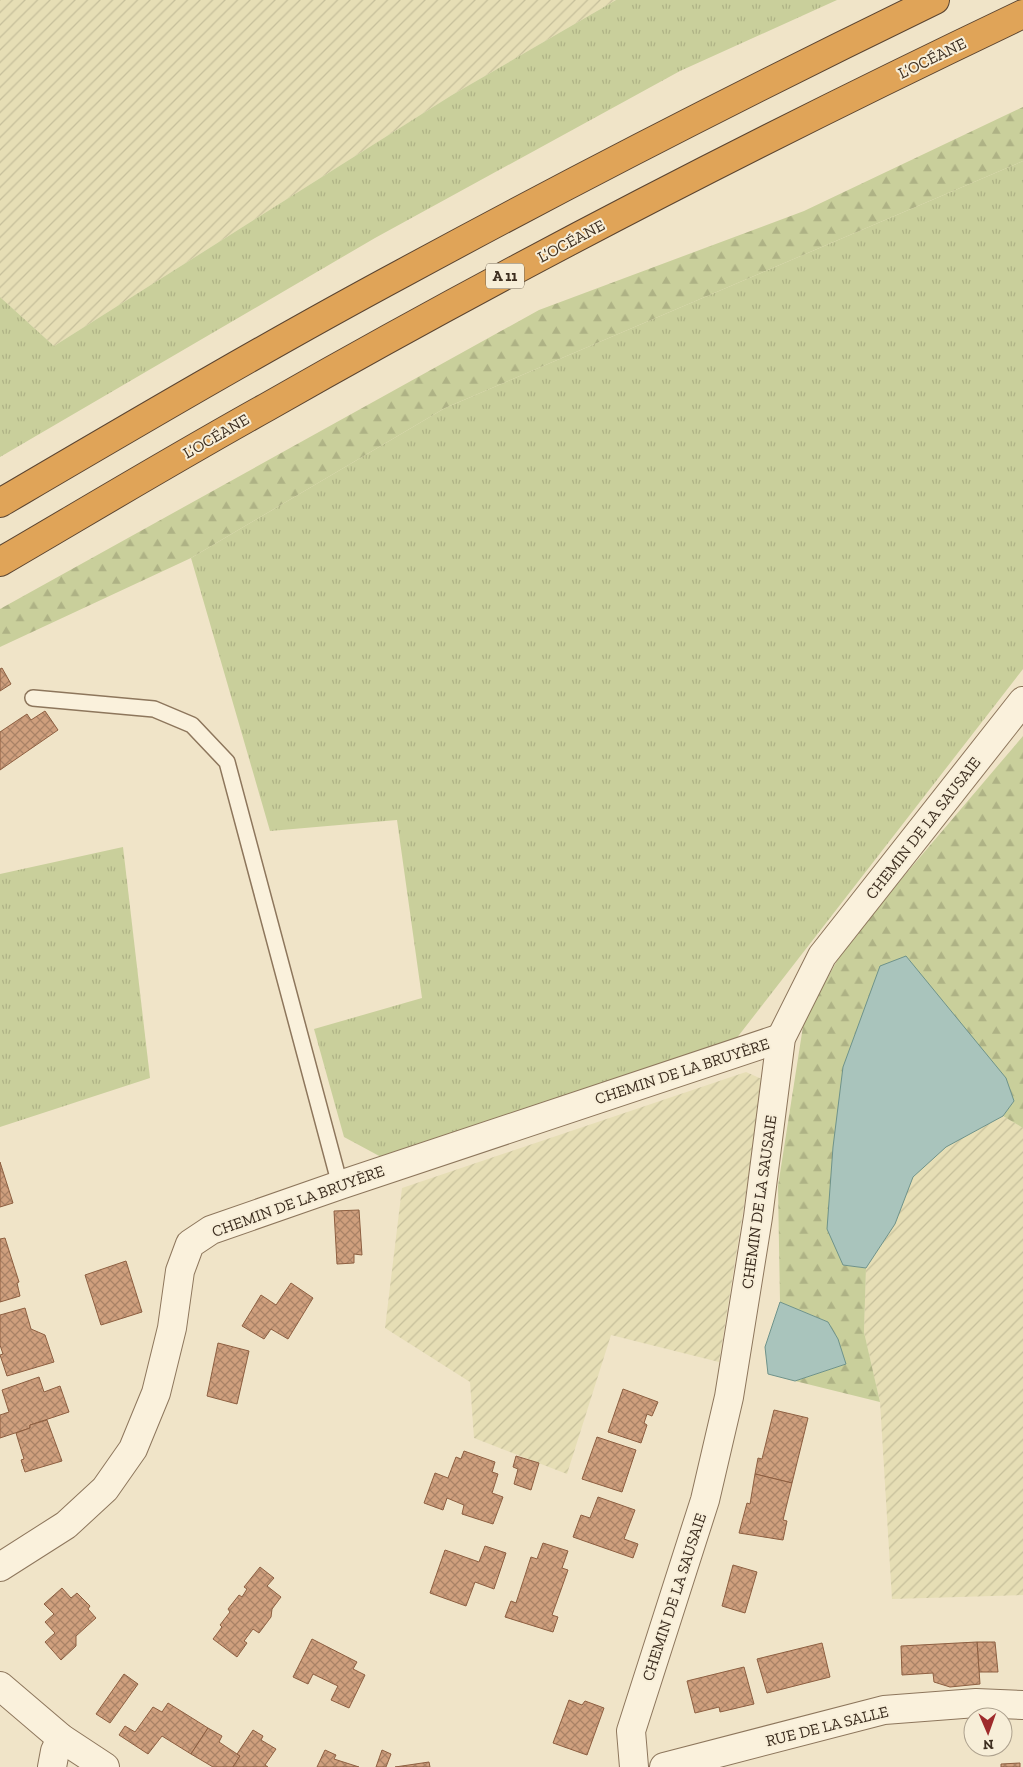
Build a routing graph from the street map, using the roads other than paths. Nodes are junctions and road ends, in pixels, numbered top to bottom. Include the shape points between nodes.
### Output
1 (935, 0) edge
2 (1023, 14) edge
3 (0, 503) edge
4 (0, 562) edge
5 (33, 698) dead end
6 (1023, 701) edge
7 (782, 1038) junction
8 (340, 1185) junction
9 (0, 1565) edge
10 (0, 1686) edge
11 (1023, 1705) edge
12 (61, 1738) junction
13 (52, 1767) edge
14 (105, 1767) edge
15 (634, 1767) edge
16 (664, 1767) edge

1 - 3 highway via 704,115 402,273
2 - 4 highway, L’OCÉANE / A 11 via 835,105 544,256 268,406
5 - 8 lane via 154,709 192,725 227,762
6 - 7 street, CHEMIN DE LA SAUSAIE via 822,956
7 - 8 street, CHEMIN DE LA BRUYÈRE
7 - 15 street, CHEMIN DE LA SAUSAIE via 729,1397 705,1500 631,1731
8 - 9 street, CHEMIN DE LA BRUYÈRE via 210,1230 190,1244 180,1271 172,1328 156,1393 133,1449 105,1489 66,1525
10 - 12 street
11 - 16 street, RUE DE LA SALLE via 976,1703 884,1710
12 - 13 street
12 - 14 street

